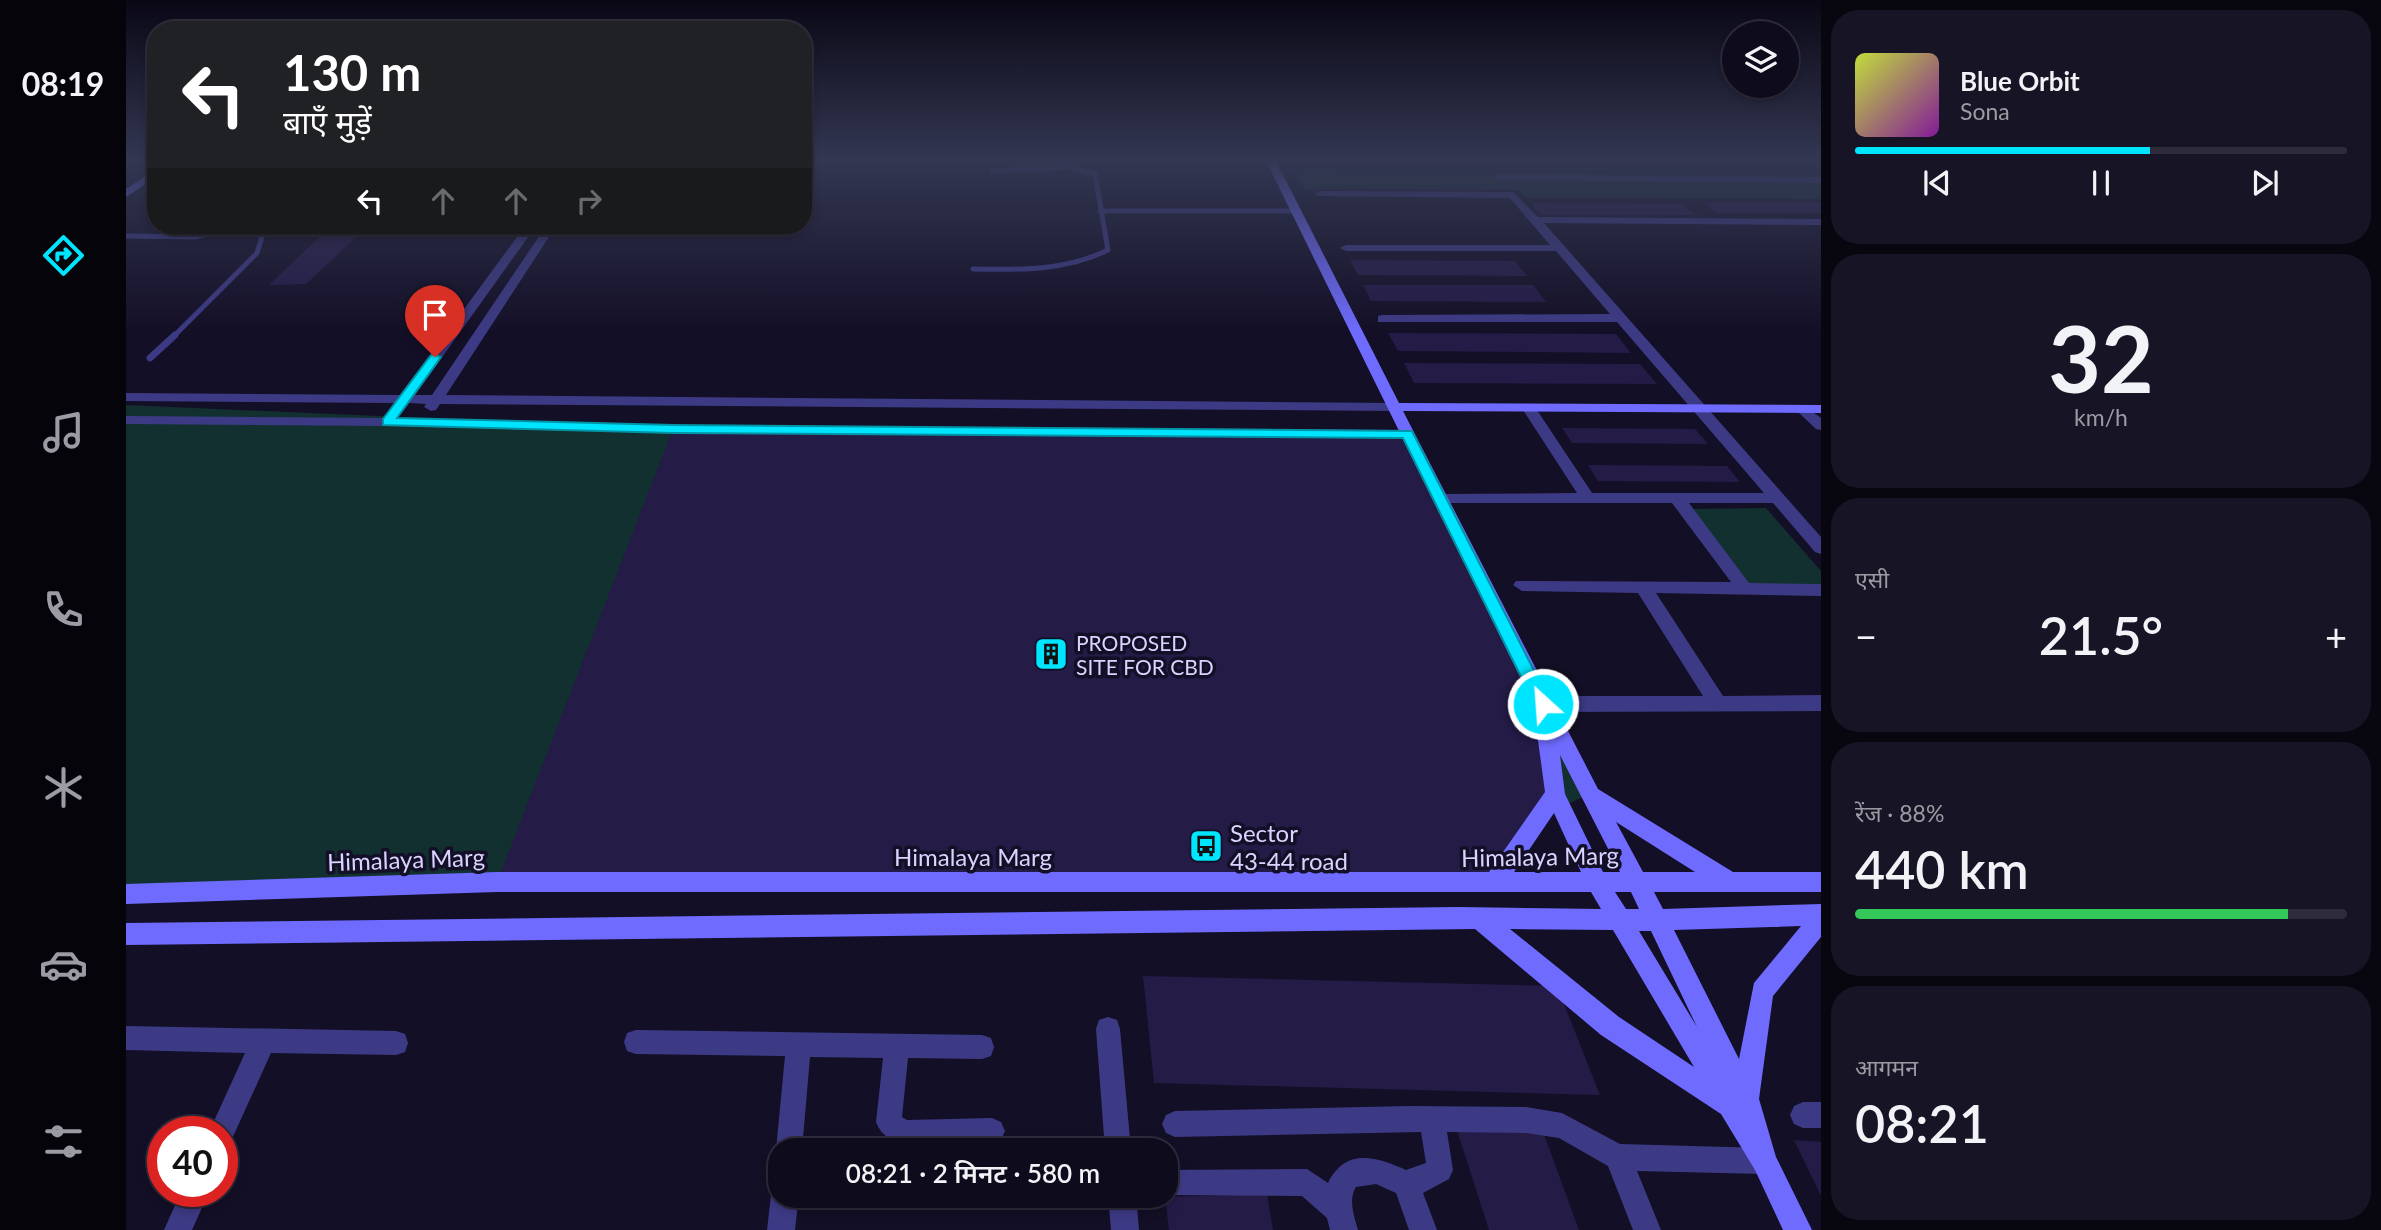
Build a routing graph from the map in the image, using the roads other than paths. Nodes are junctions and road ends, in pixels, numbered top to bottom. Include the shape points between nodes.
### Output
1 (1102, 218) edge
2 (1299, 218) edge
3 (1535, 220) joint
4 (1821, 222) edge
5 (203, 235) edge
6 (258, 235) edge
7 (523, 235) edge
8 (544, 235) edge
9 (126, 236) edge
10 (1346, 248) dead end
11 (1560, 248) junction
12 (973, 269) dead end
13 (1619, 318) junction
14 (1382, 319) dead end
15 (150, 358) dead end
16 (126, 397) edge
17 (403, 401) junction
18 (435, 401) junction
19 (1396, 407) junction
20 (1700, 409) junction
21 (1803, 409) junction
22 (1821, 409) edge
23 (1530, 410) junction
24 (126, 420) edge
25 (387, 422) junction
26 (421, 423) junction
27 (1821, 426) edge
28 (1407, 434) junction
29 (1779, 498) junction
30 (1441, 499) junction
31 (1588, 499) junction
32 (1677, 499) junction
33 (1821, 548) edge
34 (1522, 585) dead end
35 (1643, 587) junction
36 (1745, 589) junction
37 (1821, 590) edge
38 (1821, 703) edge
39 (1543, 704) junction
40 (1718, 704) junction
41 (1555, 794) junction
42 (1591, 795) junction
43 (1636, 880) junction
44 (1496, 882) junction
45 (1597, 882) junction
46 (1730, 882) junction
47 (1821, 882) edge
48 (126, 894) edge
49 (1821, 918) edge
50 (1480, 919) junction
51 (1619, 919) junction
52 (1657, 920) junction
53 (126, 934) edge
54 (1108, 1029) dead end
55 (126, 1038) edge
56 (264, 1040) junction
57 (636, 1042) dead end
58 (396, 1043) dead end
59 (799, 1045) junction
60 (897, 1047) junction
61 (982, 1047) dead end
62 (1738, 1103) junction
63 (229, 1116) edge
64 (1430, 1119) junction
65 (1175, 1124) dead end
66 (992, 1130) dead end
67 (790, 1138) edge
68 (1117, 1138) edge
69 (1618, 1157) junction
70 (1764, 1161) junction
71 (1178, 1183) edge
72 (1406, 1184) junction
73 (188, 1207) edge
74 (784, 1208) edge
75 (1123, 1208) edge
76 (1342, 1220) edge
77 (178, 1230) edge
78 (781, 1230) edge
79 (1125, 1230) edge
80 (1423, 1230) edge
81 (1647, 1230) edge
82 (1798, 1230) edge

1 - 12 lane via 1108,250 1100,255 1025,270
2 - 19 main road
3 - 4 street
3 - 11 street
5 - 9 lane
6 - 15 lane via 262,237 257,253
7 - 17 street
8 - 18 street
10 - 11 street
11 - 13 street
13 - 14 street
13 - 20 street
16 - 17 street
17 - 18 street
17 - 25 street
18 - 19 street
18 - 26 street
19 - 23 main road
19 - 28 main road
20 - 21 main road
20 - 23 main road
20 - 29 street
21 - 22 main road
21 - 27 street
23 - 31 street
24 - 25 street
25 - 26 street
26 - 28 street
28 - 30 main road
29 - 32 street
29 - 33 street
30 - 31 street
30 - 39 main road
31 - 32 street
32 - 36 street
34 - 35 street
35 - 36 street
35 - 40 street
36 - 37 street
38 - 40 street
39 - 40 street
39 - 41 main road
39 - 42 main road
41 - 44 main road
41 - 45 main road
42 - 43 main road
42 - 46 main road
43 - 45 main road, Himalaya Marg
43 - 46 main road, Himalaya Marg
43 - 52 main road
44 - 45 main road, Himalaya Marg
44 - 48 main road, Himalaya Marg via 497,882
45 - 51 main road
46 - 47 main road, Himalaya Marg
49 - 52 main road
49 - 62 main road via 1762,990
50 - 51 main road
50 - 53 main road
50 - 62 main road via 1610,1026
51 - 52 main road
51 - 62 main road
52 - 62 main road
54 - 68 street
55 - 56 street
56 - 58 street
56 - 63 street
57 - 59 street
59 - 60 street
59 - 67 street
60 - 61 street
60 - 66 street via 889,1122 896,1129 906,1133
62 - 70 main road
64 - 65 street
64 - 69 street via 1526,1120 1562,1126
64 - 72 street via 1440,1170
69 - 70 street
69 - 81 street
70 - 82 main road
71 - 76 street via 1307,1182
72 - 76 street via 1377,1171 1349,1174 1339,1189
72 - 80 street
73 - 77 street
74 - 78 street
75 - 79 street

